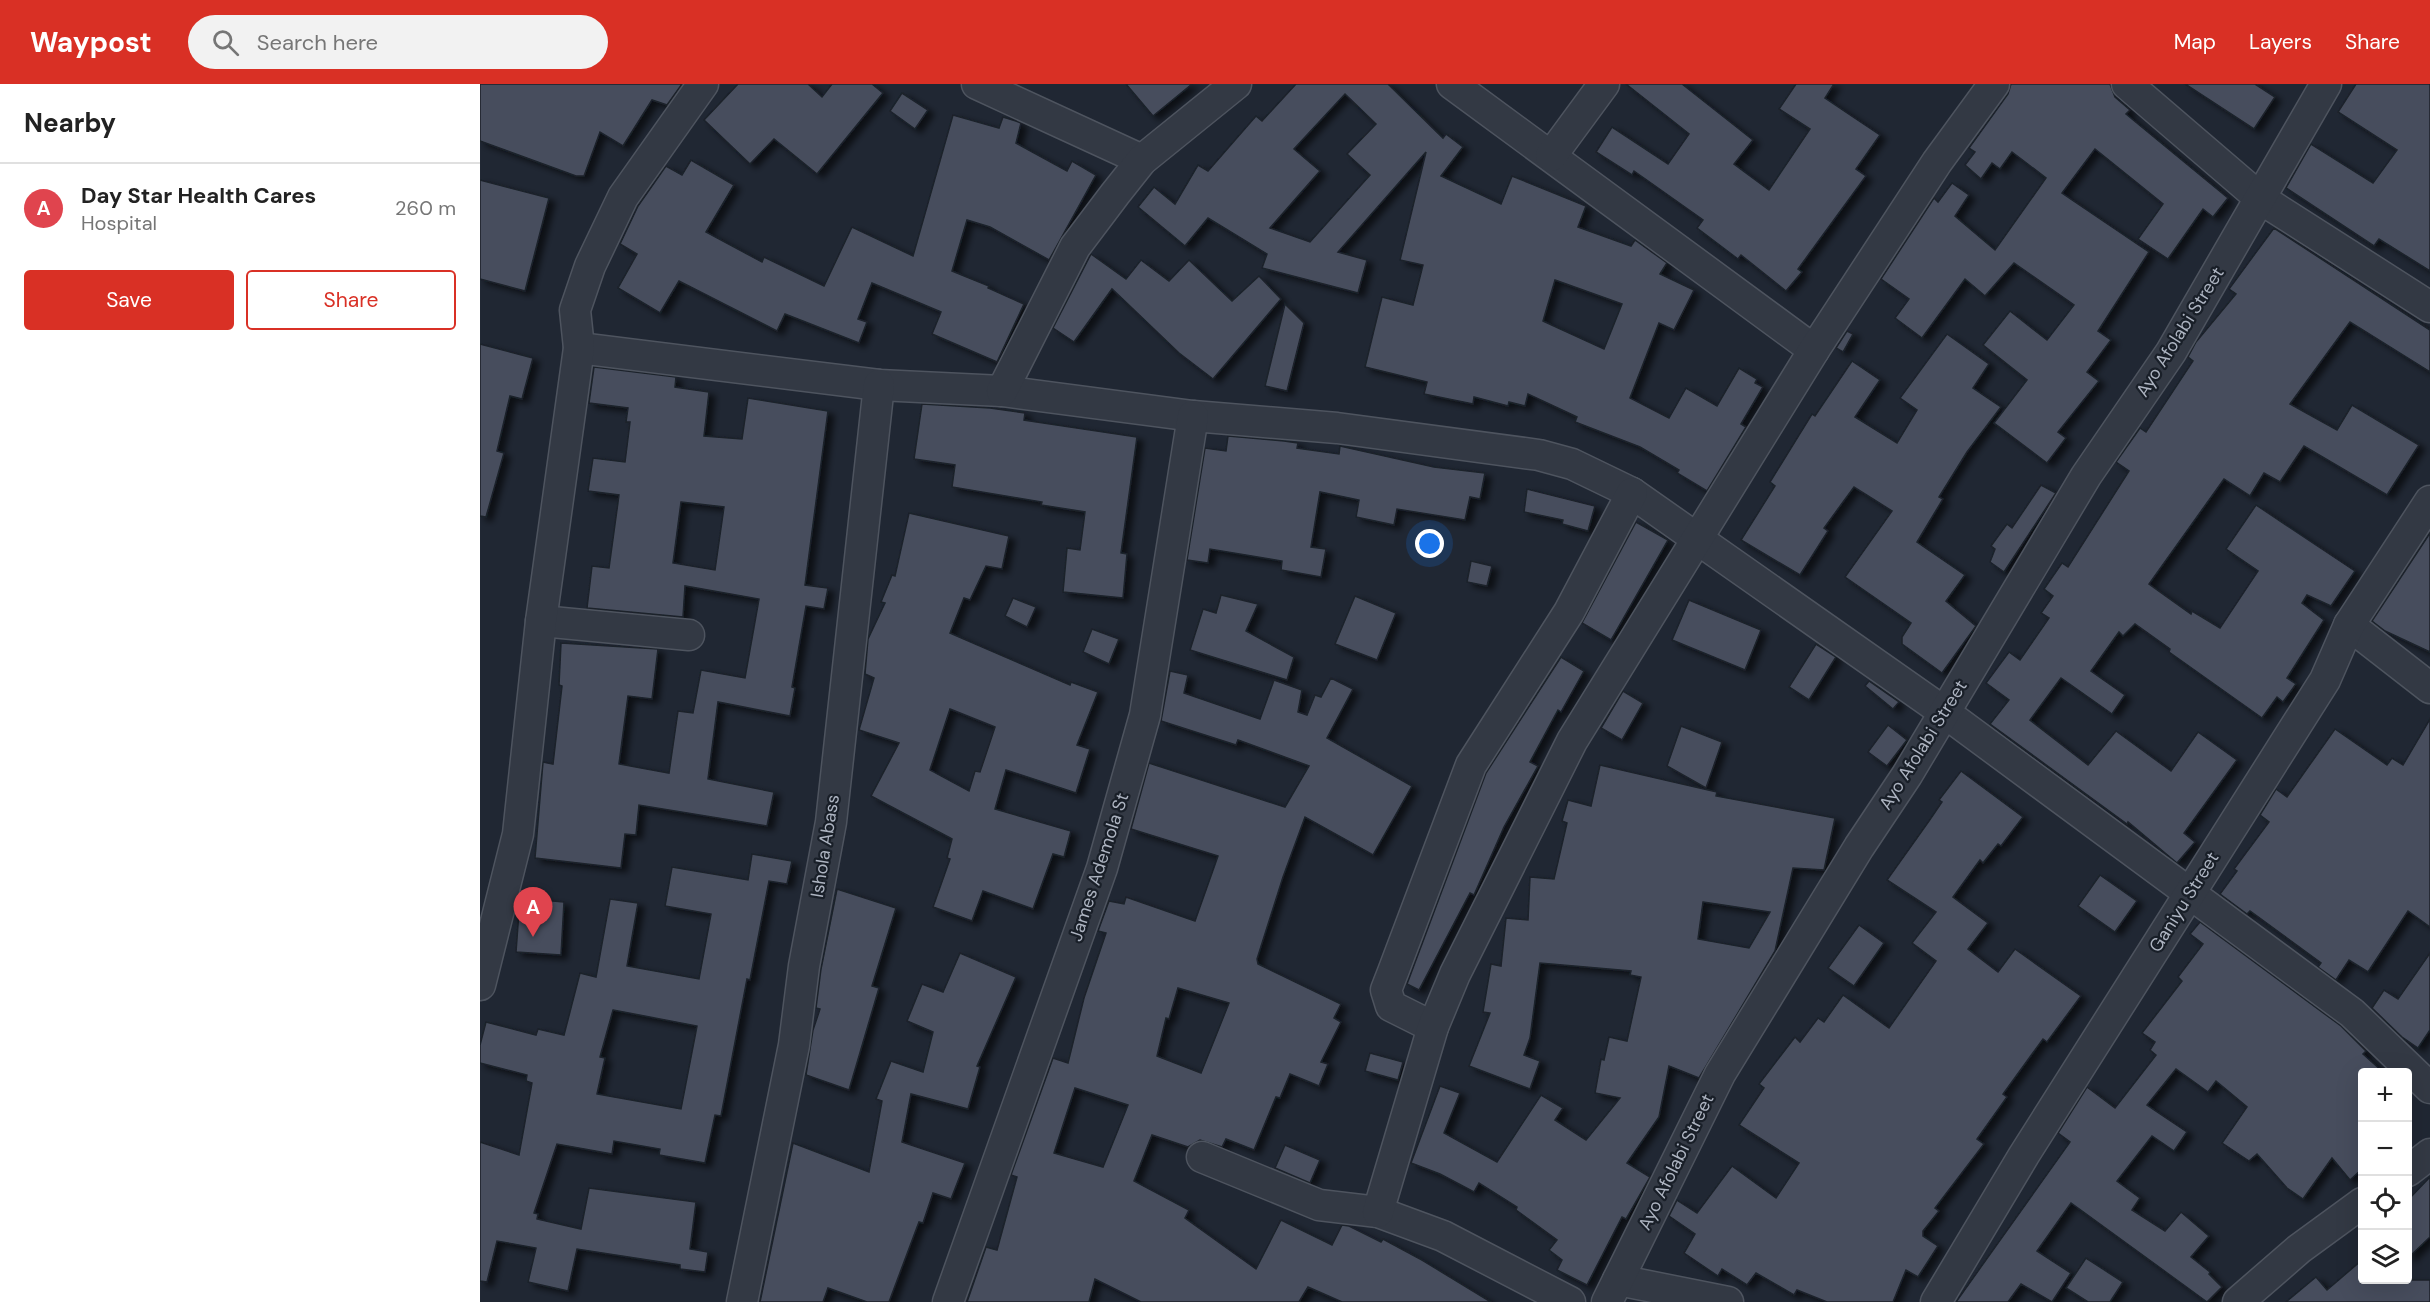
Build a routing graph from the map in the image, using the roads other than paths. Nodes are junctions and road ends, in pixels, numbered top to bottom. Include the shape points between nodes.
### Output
1 (703, 84) edge
2 (977, 84) edge
3 (1236, 84) edge
4 (1452, 84) edge
5 (1604, 84) edge
6 (1994, 84) edge
7 (2127, 84) edge
8 (2326, 84) edge
9 (1551, 156) junction
10 (1142, 160) junction
11 (2261, 199) junction
12 (2430, 307) edge
13 (579, 348) junction
14 (1814, 351) junction
15 (879, 385) junction
16 (1002, 391) junction
17 (1193, 416) junction
18 (1632, 493) junction
19 (2430, 501) edge
20 (1699, 539) junction
21 (542, 621) junction
22 (2349, 625) junction
23 (689, 635) dead end
24 (2430, 688) edge
25 (1944, 712) junction
26 (2189, 893) junction
27 (480, 985) edge
28 (1433, 1027) junction
29 (2430, 1088) edge
30 (2430, 1154) edge
31 (1202, 1157) dead end
32 (2412, 1168) edge
33 (2358, 1206) edge
34 (1378, 1212) junction
35 (1612, 1291) edge
36 (742, 1302) edge
37 (948, 1302) edge
38 (1570, 1302) edge
39 (1728, 1302) edge
40 (1936, 1302) edge
41 (2238, 1302) edge

1 - 13 street via 623,197 590,266 575,310
2 - 10 street
3 - 10 street
4 - 9 street
5 - 9 street
6 - 14 street via 1937,162
7 - 11 street
8 - 11 street, Ayo Afolabi Street
9 - 14 street
10 - 16 street via 1075,248
11 - 12 street
11 - 25 street, Ayo Afolabi Street via 2171,352 2086,476
13 - 15 street
13 - 21 street
14 - 20 street
15 - 16 street
15 - 36 street, Ishola Abass via 831,822 804,966 794,1045
16 - 17 street
17 - 18 street via 1337,428 1539,455 1572,464
17 - 37 street, James Ademola St via 1144,715 1106,857
18 - 20 street
18 - 28 street via 1569,612 1471,765 1386,990 1391,1006
19 - 22 street, Ganiyu Street
20 - 25 street
20 - 28 street via 1572,741 1455,974
21 - 23 street
21 - 27 street via 518,834
22 - 24 street
22 - 26 street, Ganiyu Street via 2325,680
25 - 26 street
25 - 35 street, Ayo Afolabi Street via 1720,1074
26 - 29 street via 2352,1013
26 - 40 street, Ganiyu Street
28 - 34 street
30 - 32 street
31 - 34 street via 1319,1205
33 - 41 street via 2299,1249
34 - 38 street via 1443,1236
35 - 39 street

